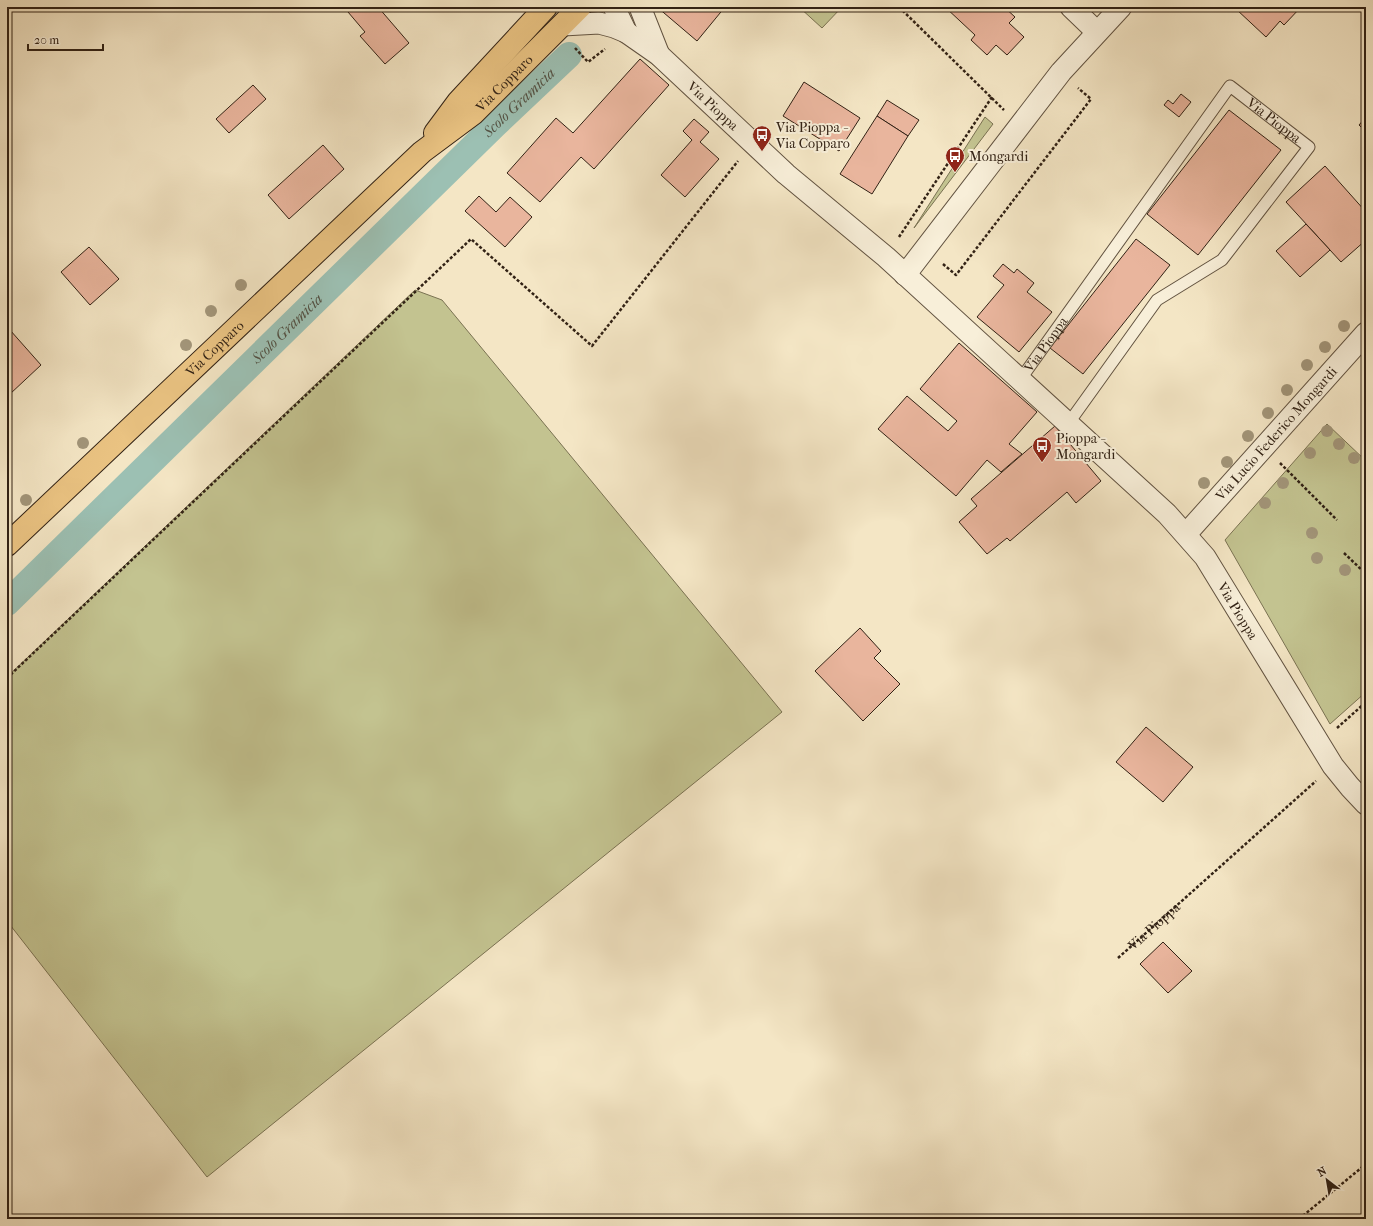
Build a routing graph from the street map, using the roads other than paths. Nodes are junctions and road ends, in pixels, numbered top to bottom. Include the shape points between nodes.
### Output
1 (546, 7) edge
2 (580, 7) edge
3 (614, 7) edge
4 (640, 7) edge
5 (1071, 7) edge
6 (1121, 7) edge
7 (563, 25) junction
8 (626, 32) junction
9 (1097, 32) junction
10 (659, 55) junction
11 (422, 152) junction
12 (905, 275) junction
13 (1366, 333) edge
14 (1020, 380) junction
15 (1068, 424) junction
16 (1186, 534) junction
17 (7, 545) edge
18 (1366, 804) edge

1 - 11 main road, Via Copparo via 458,102
2 - 7 main road, Via Copparo
3 - 8 street, Via Pioppa
4 - 10 street, Via Pioppa
5 - 9 street
6 - 9 street
7 - 8 street, Via Pioppa via 598,23
7 - 11 main road, Via Copparo via 473,114
8 - 10 street, Via Pioppa
9 - 12 street via 1061,72
10 - 12 street, Via Pioppa via 786,174
11 - 17 main road, Via Copparo
12 - 14 street, Via Pioppa
13 - 16 street, Via Lucio Federico Mongardi
14 - 15 street, Via Pioppa
14 - 15 lane, Via Pioppa via 1230,86 1309,147 1222,260 1157,300
15 - 16 street, Via Pioppa
16 - 18 street, Via Pioppa via 1205,557 1333,766

